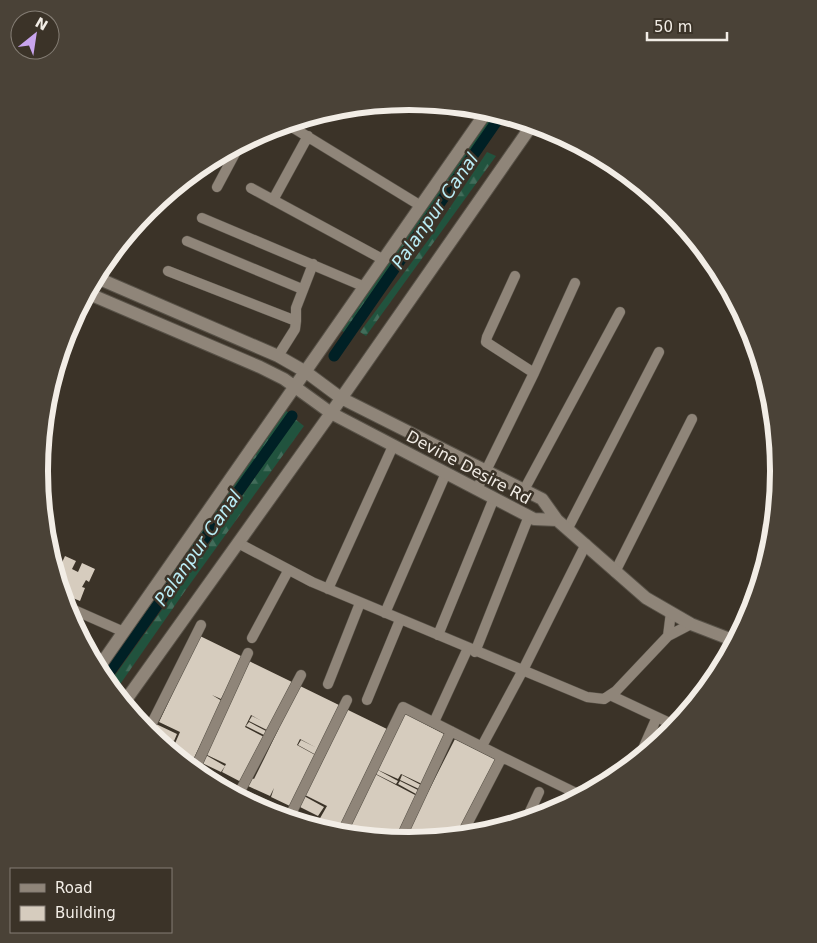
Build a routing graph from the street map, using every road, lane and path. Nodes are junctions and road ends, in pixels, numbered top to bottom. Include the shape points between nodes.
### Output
1 (483, 118) edge
2 (296, 129) edge
3 (527, 131) edge
4 (308, 136) junction
5 (234, 156) edge
6 (217, 187) dead end
7 (251, 188) dead end
8 (273, 200) junction
9 (421, 206) junction
10 (202, 218) dead end
11 (187, 241) dead end
12 (384, 260) junction
13 (313, 264) junction
14 (168, 271) dead end
15 (515, 276) dead end
16 (102, 280) edge
17 (575, 283) dead end
18 (365, 287) junction
19 (302, 290) junction
20 (93, 296) edge
21 (620, 312) dead end
22 (296, 321) junction
23 (659, 352) dead end
24 (278, 356) junction
25 (306, 372) junction
26 (534, 373) junction
27 (296, 387) junction
28 (341, 398) junction
29 (331, 413) junction
30 (692, 419) dead end
31 (393, 446) junction
32 (485, 470) junction
33 (446, 473) junction
34 (477, 489) junction
35 (524, 490) junction
36 (494, 498) junction
37 (529, 516) junction
38 (557, 520) junction
39 (568, 528) junction
40 (238, 543) junction
41 (586, 544) junction
42 (288, 570) junction
43 (615, 572) junction
44 (328, 589) junction
45 (360, 603) junction
46 (75, 611) edge
47 (671, 612) junction
48 (385, 613) junction
49 (400, 620) junction
50 (201, 624) dead end
51 (691, 624) junction
52 (124, 632) junction
53 (438, 635) junction
54 (668, 636) junction
55 (252, 638) dead end
56 (729, 638) edge
57 (472, 650) junction
58 (248, 654) dead end
59 (102, 663) edge
60 (523, 670) junction
61 (302, 675) dead end
62 (328, 684) dead end
63 (610, 695) junction
64 (127, 698) edge
65 (347, 700) dead end
66 (367, 700) dead end
67 (657, 717) junction
68 (434, 722) junction
69 (668, 722) edge
70 (151, 725) edge
71 (451, 731) junction
72 (645, 745) edge
73 (482, 746) junction
74 (502, 757) junction
75 (194, 762) edge
76 (240, 790) edge
77 (539, 792) dead end
78 (574, 792) edge
79 (530, 811) edge
80 (292, 813) edge
81 (345, 827) edge
82 (465, 828) edge
83 (404, 832) edge

1 - 9 street
2 - 4 street
3 - 28 street
4 - 8 street
4 - 9 street
5 - 6 street
7 - 8 street
8 - 12 street
9 - 12 street
10 - 13 street
11 - 19 street
12 - 18 street
13 - 18 street
13 - 19 street
14 - 22 street
15 - 26 street via 486,342
16 - 24 street, Devine Desire Rd
17 - 26 street
18 - 25 street
19 - 22 street
20 - 27 street, Devine Desire Rd via 260,367
21 - 35 street
22 - 24 street via 295,329
23 - 39 street
24 - 25 street, Devine Desire Rd
25 - 27 street
25 - 28 street, Devine Desire Rd
26 - 32 street
27 - 29 street, Devine Desire Rd
27 - 52 street
28 - 29 street
28 - 32 street, Devine Desire Rd
29 - 31 street, Devine Desire Rd
29 - 40 street
30 - 43 street
31 - 33 street, Devine Desire Rd
31 - 44 street
32 - 34 street
32 - 35 street, Devine Desire Rd
33 - 34 street, Devine Desire Rd
33 - 48 street
34 - 36 street, Devine Desire Rd
35 - 38 street, Devine Desire Rd via 542,499
36 - 37 street, Devine Desire Rd
36 - 53 street
37 - 38 street, Devine Desire Rd
37 - 57 street
38 - 39 street
39 - 41 street
40 - 42 street
40 - 64 street
41 - 43 street
41 - 60 street
42 - 44 street
42 - 55 street
43 - 47 street via 646,598
44 - 45 street
45 - 48 street
45 - 62 street
46 - 52 street
47 - 51 street
47 - 54 street
48 - 49 street
49 - 53 street
49 - 66 street
50 - 70 street
51 - 54 street
51 - 56 street
52 - 59 street
53 - 57 street
54 - 63 street
57 - 60 street
57 - 68 street
58 - 75 street
60 - 63 street via 587,697 604,699
60 - 73 street
61 - 76 street
63 - 67 street
65 - 80 street
67 - 69 street
67 - 72 street
68 - 71 street
68 - 81 street via 403,707
71 - 73 street
71 - 83 street
73 - 74 street
74 - 78 street
74 - 82 street
77 - 79 street

